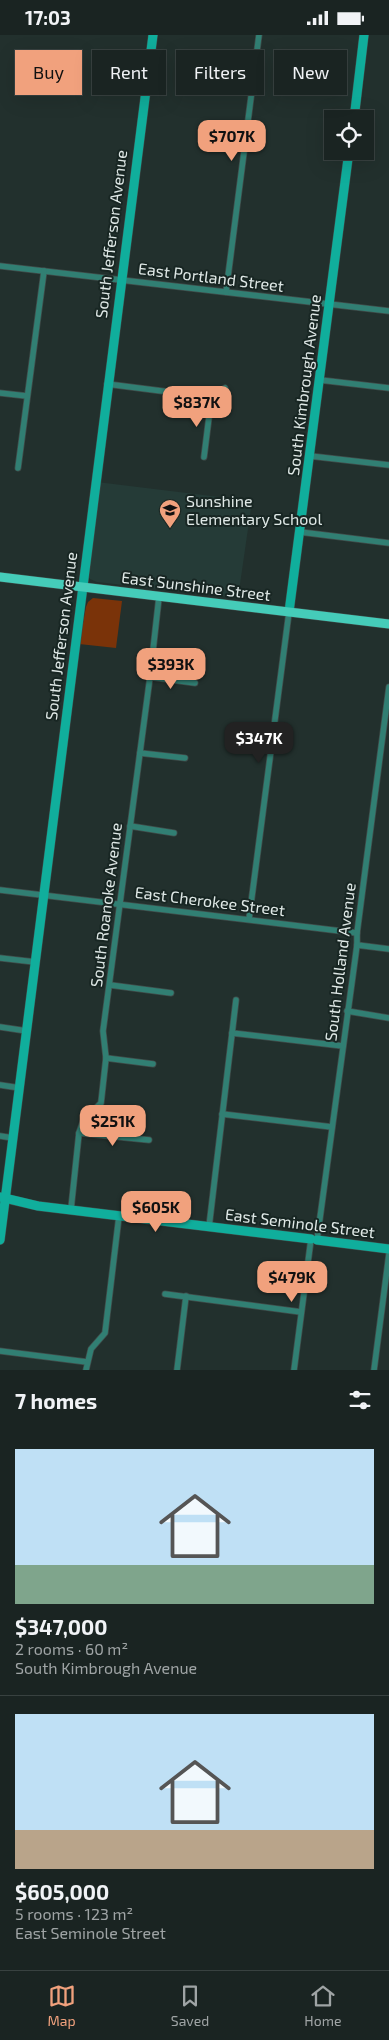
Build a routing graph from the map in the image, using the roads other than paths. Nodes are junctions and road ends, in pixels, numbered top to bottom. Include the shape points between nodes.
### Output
1 (153, 35) edge
2 (259, 35) edge
3 (364, 35) edge
4 (355, 110) edge
5 (349, 160) edge
6 (0, 266) edge
7 (44, 271) junction
8 (120, 280) junction
9 (226, 292) junction
10 (330, 304) junction
11 (389, 311) edge
12 (320, 381) junction
13 (107, 384) junction
14 (225, 388) dead end
15 (389, 388) edge
16 (0, 393) edge
17 (28, 397) junction
18 (209, 399) junction
19 (310, 456) junction
20 (204, 457) dead end
21 (389, 465) edge
22 (18, 469) dead end
23 (300, 532) junction
24 (389, 543) edge
25 (0, 577) edge
26 (81, 587) junction
27 (159, 597) junction
28 (289, 612) junction
29 (389, 624) edge
30 (150, 677) junction
31 (195, 683) dead end
32 (389, 687) edge
33 (140, 753) junction
34 (185, 759) dead end
35 (130, 826) junction
36 (174, 833) dead end
37 (0, 890) edge
38 (44, 895) junction
39 (120, 904) junction
40 (249, 919) junction
41 (357, 933) junction
42 (357, 945) junction
43 (389, 949) edge
44 (0, 958) edge
45 (35, 962) junction
46 (110, 985) junction
47 (170, 993) dead end
48 (236, 1000) dead end
49 (347, 1011) junction
50 (389, 1018) edge
51 (0, 1027) edge
52 (27, 1031) junction
53 (232, 1033) junction
54 (343, 1045) junction
55 (106, 1058) junction
56 (153, 1064) dead end
57 (0, 1085) edge
58 (20, 1087) junction
59 (222, 1114) junction
60 (332, 1127) junction
61 (79, 1133) junction
62 (0, 1136) edge
63 (13, 1138) junction
64 (149, 1140) dead end
65 (3, 1198) edge
66 (71, 1209) junction
67 (119, 1216) junction
68 (209, 1227) junction
69 (314, 1239) junction
70 (0, 1240) edge
71 (389, 1249) edge
72 (389, 1254) edge
73 (165, 1294) dead end
74 (186, 1296) junction
75 (302, 1312) junction
76 (0, 1351) edge
77 (87, 1361) junction
78 (86, 1370) edge
79 (177, 1370) edge
80 (294, 1370) edge
81 (374, 1370) edge

1 - 8 main road, South Jefferson Avenue
2 - 9 street
3 - 4 main road
5 - 10 main road, South Kimbrough Avenue
6 - 7 street, East Portland Street
7 - 8 street, East Portland Street
7 - 17 street
8 - 9 street, East Portland Street
8 - 13 main road, South Jefferson Avenue
9 - 10 street, East Portland Street
10 - 11 street, East Portland Street
10 - 12 main road, South Kimbrough Avenue
12 - 15 street
12 - 19 main road, South Kimbrough Avenue
13 - 18 street
13 - 26 main road, South Jefferson Avenue
14 - 18 street
16 - 17 street
17 - 22 street
18 - 20 street
19 - 21 street
19 - 23 main road, South Kimbrough Avenue
23 - 24 street
23 - 28 main road, South Kimbrough Avenue
25 - 26 main road, East Sunshine Street
26 - 27 main road, East Sunshine Street
26 - 38 main road, South Jefferson Avenue
27 - 28 main road, East Sunshine Street
27 - 30 street, South Roanoke Avenue
28 - 29 main road, East Sunshine Street
28 - 40 street, South Kimbrough Avenue
30 - 31 street
30 - 33 street, South Roanoke Avenue
32 - 41 street, South Holland Avenue
33 - 34 street
33 - 35 street, South Roanoke Avenue
35 - 36 street
35 - 39 street, South Roanoke Avenue
37 - 38 street, East Cherokee Street
38 - 39 street, East Cherokee Street
38 - 45 main road, South Jefferson Avenue
39 - 40 street, East Cherokee Street
39 - 46 street, South Roanoke Avenue
40 - 41 street, East Cherokee Street
41 - 42 street, South Holland Avenue
42 - 43 street
42 - 49 street, South Holland Avenue
44 - 45 street
45 - 52 main road, South Jefferson Avenue
46 - 47 street
46 - 55 street, South Roanoke Avenue via 103,1031
48 - 53 street
49 - 50 street
49 - 54 street, South Holland Avenue
51 - 52 street
52 - 58 main road, South Jefferson Avenue
53 - 54 street
53 - 59 street
54 - 60 street, South Holland Avenue
55 - 56 street
55 - 61 street, South Roanoke Avenue via 101,1103 83,1121
57 - 58 street
58 - 63 main road, South Jefferson Avenue
59 - 60 street
59 - 68 street
60 - 69 street, South Holland Avenue
61 - 64 street
61 - 66 street, South Roanoke Avenue
62 - 63 street
63 - 65 main road, South Jefferson Avenue
65 - 66 main road, East Seminole Street
65 - 70 main road, South Jefferson Avenue
66 - 67 main road, East Seminole Street
67 - 68 main road, East Seminole Street
67 - 77 street via 105,1333 91,1349
68 - 69 main road, East Seminole Street
69 - 71 main road, East Seminole Street
69 - 75 street, South Holland Avenue
72 - 81 street
73 - 74 street
74 - 75 street
74 - 79 street
75 - 80 street, South Holland Avenue
76 - 77 street
77 - 78 street

